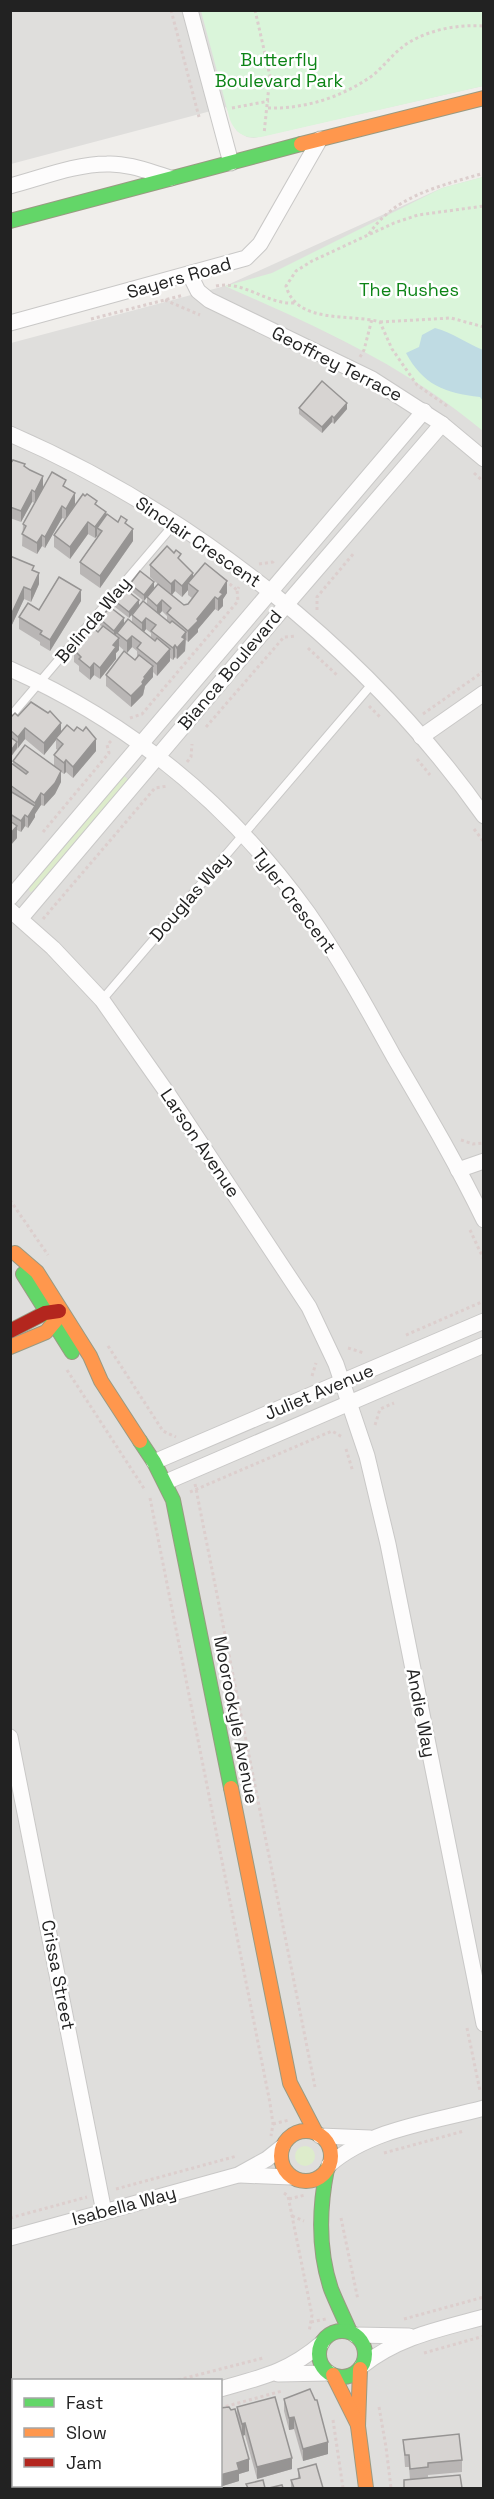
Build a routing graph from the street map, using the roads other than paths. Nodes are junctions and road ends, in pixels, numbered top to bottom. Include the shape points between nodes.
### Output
1 (190, 10) edge
2 (483, 98) edge
3 (320, 139) junction
4 (231, 163) junction
5 (172, 178) junction
6 (10, 186) edge
7 (10, 220) edge
8 (190, 275) junction
9 (10, 323) edge
10 (424, 411) junction
11 (442, 424) junction
12 (10, 434) edge
13 (483, 459) edge
14 (175, 524) junction
15 (270, 592) junction
16 (285, 605) junction
17 (10, 669) edge
18 (40, 682) junction
19 (372, 684) junction
20 (483, 693) edge
21 (10, 717) edge
22 (421, 737) junction
23 (140, 743) junction
24 (158, 755) junction
25 (483, 816) edge
26 (243, 834) junction
27 (10, 898) edge
28 (16, 914) edge
29 (102, 1000) junction
30 (483, 1161) edge
31 (458, 1170) junction
32 (483, 1220) edge
33 (13, 1250) edge
34 (62, 1311) junction
35 (45, 1312) junction
36 (483, 1321) edge
37 (55, 1327) junction
38 (10, 1330) edge
39 (483, 1344) edge
40 (10, 1347) edge
41 (101, 1381) junction
42 (344, 1382) junction
43 (350, 1403) junction
44 (154, 1462) junction
45 (166, 1482) junction
46 (10, 1737) edge
47 (483, 2024) edge
48 (290, 2083) junction
49 (483, 2108) edge
50 (318, 2135) junction
51 (374, 2138) junction
52 (283, 2145) junction
53 (328, 2167) junction
54 (238, 2175) junction
55 (293, 2177) junction
56 (104, 2212) junction
57 (319, 2226) junction
58 (10, 2238) edge
59 (330, 2285) junction
60 (483, 2317) edge
61 (352, 2334) junction
62 (412, 2336) junction
63 (325, 2340) junction
64 (361, 2368) junction
65 (274, 2374) junction
66 (331, 2374) junction
67 (222, 2388) edge
68 (358, 2426) junction
69 (366, 2488) edge

1 - 4 street
2 - 3 street
3 - 4 street
3 - 8 street, Sayers Road via 252,253 237,262
4 - 5 street
5 - 6 street via 108,164
5 - 7 street
8 - 9 street, Sayers Road
8 - 10 street, Geoffrey Terrace via 198,291 217,305 353,368
10 - 11 street, Geoffrey Terrace
10 - 15 street, Bianca Boulevard
11 - 13 street, Geoffrey Terrace
11 - 16 street, Bianca Boulevard
12 - 14 street, Sinclair Crescent via 111,485
14 - 15 street, Sinclair Crescent
14 - 18 lane, Belinda Way
15 - 16 street, Sinclair Crescent
15 - 23 street, Bianca Boulevard
16 - 19 street, Sinclair Crescent
16 - 24 street, Bianca Boulevard
17 - 18 street, Tyler Crescent
18 - 21 lane, Belinda Way
18 - 23 street, Tyler Crescent
19 - 22 street, Sinclair Crescent
19 - 26 lane, Douglas Way
20 - 22 street
22 - 25 street, Sinclair Crescent
23 - 24 street, Tyler Crescent
23 - 27 street, Bianca Boulevard
24 - 26 street, Tyler Crescent
24 - 28 street, Bianca Boulevard
26 - 29 lane, Douglas Way
26 - 31 street, Tyler Crescent via 285,882 327,942
28 - 29 street, Larson Avenue
29 - 42 street, Larson Avenue via 309,1307
30 - 31 street
31 - 32 street, Tyler Crescent
33 - 34 street, Moorookyle Avenue via 37,1272
33 - 35 street, Moorookyle Avenue
34 - 35 street
34 - 37 street
34 - 41 street, Moorookyle Avenue
35 - 37 street, Moorookyle Avenue
35 - 38 street
36 - 42 street, Juliet Avenue
37 - 40 street
37 - 41 street, Moorookyle Avenue via 80,1363
39 - 43 street, Juliet Avenue
41 - 44 street, Moorookyle Avenue
42 - 43 street, Larson Avenue
42 - 44 street, Juliet Avenue
43 - 45 street, Juliet Avenue
43 - 47 street, Andie Way via 388,1544
44 - 45 street, Moorookyle Avenue
45 - 48 street, Moorookyle Avenue via 173,1500
46 - 56 street, Crissa Street
48 - 50 street, Moorookyle Avenue
48 - 52 street, Moorookyle Avenue
49 - 51 street
50 - 51 street
50 - 52 street via 298,2133
50 - 53 street via 329,2149
51 - 53 street via 342,2154
52 - 54 street, Isabella Way
52 - 55 street via 282,2164
53 - 55 street via 315,2179
53 - 57 street via 321,2192
54 - 55 street, Isabella Way
54 - 56 street, Isabella Way
55 - 57 street
56 - 58 street, Isabella Way
57 - 59 street
59 - 61 street
59 - 63 street
60 - 62 street
61 - 62 street
61 - 63 street via 334,2332
61 - 64 street via 360,2339 366,2352
62 - 64 street via 378,2353
63 - 65 street via 296,2364
63 - 66 street via 319,2356
64 - 66 street via 351,2376
64 - 68 street
65 - 66 street
65 - 67 street
66 - 68 street
68 - 69 street

